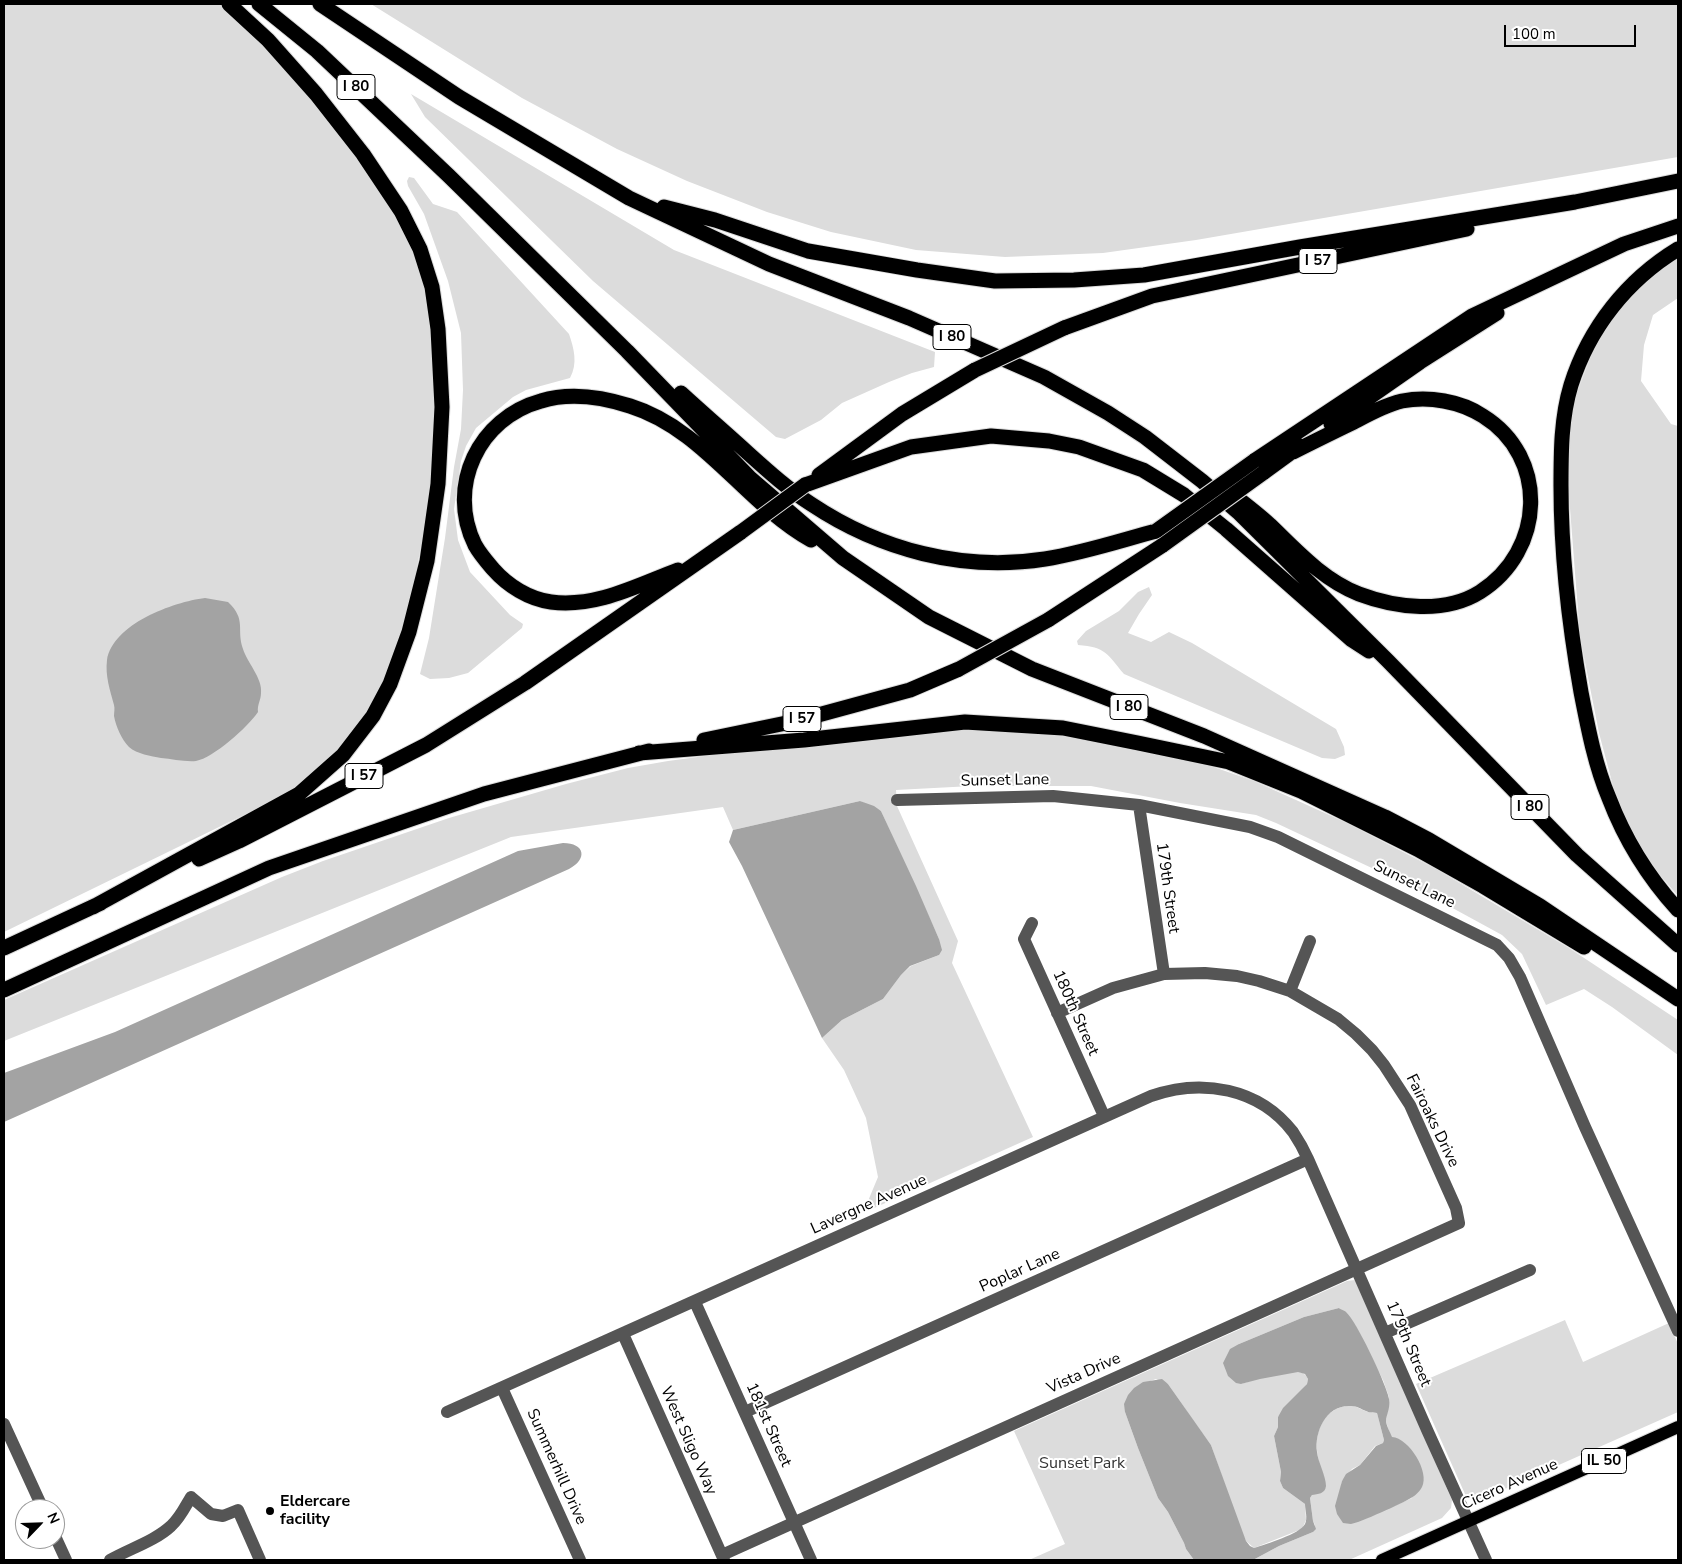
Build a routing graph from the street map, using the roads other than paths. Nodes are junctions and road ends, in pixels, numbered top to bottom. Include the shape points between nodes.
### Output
1 (229, 4) edge
2 (259, 4) edge
3 (320, 4) edge
4 (1678, 181) edge
5 (629, 198) junction
6 (1575, 202) junction
7 (1678, 226) edge
8 (1678, 249) edge
9 (1549, 279) junction
10 (627, 351) junction
11 (1145, 437) junction
12 (1293, 452) junction
13 (844, 465) junction
14 (1258, 467) junction
15 (1159, 538) junction
16 (843, 558) junction
17 (700, 561) junction
18 (1388, 661) junction
19 (639, 753) junction
20 (897, 800) dead end
21 (1139, 805) junction
22 (93, 907) junction
23 (1678, 910) edge
24 (1032, 923) dead end
25 (1310, 941) dead end
26 (1678, 945) edge
27 (4, 948) edge
28 (1164, 974) junction
29 (1652, 980) junction
30 (4, 990) edge
31 (1290, 991) junction
32 (1678, 999) edge
33 (1057, 1012) junction
34 (1104, 1116) junction
35 (1299, 1141) joint
36 (1308, 1159) junction
37 (1459, 1223) joint
38 (1358, 1270) junction
39 (1530, 1270) dead end
40 (696, 1302) junction
41 (1678, 1332) edge
42 (1385, 1333) junction
43 (623, 1334) junction
44 (502, 1388) junction
45 (447, 1412) dead end
46 (744, 1412) junction
47 (4, 1424) edge
48 (1678, 1427) edge
49 (38, 1499) edge
50 (1468, 1522) junction
51 (794, 1523) junction
52 (723, 1558) edge
53 (110, 1560) edge
54 (260, 1560) edge
55 (580, 1560) edge
56 (811, 1560) edge
57 (1382, 1560) edge
58 (1486, 1560) edge

1 - 22 highway via 268,40 363,154 401,211 420,249 432,287 438,329 442,407 438,484 426,561 411,623 390,684 373,716 343,754 299,794
2 - 10 highway, I 80 via 318,51
3 - 5 highway, I 80 via 459,97
4 - 6 highway, I 57
5 - 6 highway via 715,220 808,251 995,280 1074,280 1144,275
5 - 11 highway, I 80 via 769,264 909,318 1044,377
6 - 13 highway, I 57, bridge via 1438,236 1152,296 1064,328 975,370 902,414
7 - 9 highway via 1624,244
8 - 23 highway via 1626,290 1601,322 1583,354 1571,385 1563,424 1561,519 1563,565 1575,656 1597,760 1608,796 1632,847
9 - 12 highway via 1420,362
9 - 14 highway via 1472,316
10 - 15 highway via 657,372 810,504 868,536 906,550 947,559 1015,562
10 - 16 highway, I 80 via 750,478
11 - 12 highway via 1185,454 1330,579 1388,603 1430,606 1454,603 1479,593 1499,577 1524,541 1530,491 1521,457 1502,431 1475,411 1460,405 1423,400 1380,408
11 - 18 highway, I 80 via 1238,512
12 - 14 highway
13 - 17 highway, I 57, bridge via 806,485
13 - 18 highway via 911,447 991,436 1049,441 1115,459 1143,470 1184,495 1352,640
14 - 15 highway, bridge
15 - 19 highway, I 57, bridge via 1048,620 960,669 910,690 796,721
16 - 17 highway via 793,530 680,430 648,412 615,401 597,397 561,397 531,404 498,424 475,453 464,497 471,532 484,559 519,591 551,602 596,600
16 - 29 highway, I 80 via 929,617 1032,669 1204,736 1385,817 1540,906
17 - 22 highway, I 57 via 525,683 426,745 239,841
18 - 26 highway, I 80 via 1576,855
19 - 29 highway via 804,740 965,722 1063,728 1229,762 1301,791 1376,828 1491,891 1621,972
19 - 30 highway, I 57 via 484,794 269,868
20 - 21 street, Sunset Lane via 1053,796
21 - 28 street, 179th Street
21 - 41 street, Sunset Lane via 1250,827 1278,837 1491,941 1504,952 1520,977
22 - 27 highway, I 57
24 - 33 street, 180th Street via 1024,939
25 - 31 street
28 - 31 street, Fairoaks Drive via 1237,976
28 - 33 street, Fairoaks Drive via 1113,988
29 - 32 highway, I 80
31 - 37 street, Fairoaks Drive via 1338,1019 1384,1065 1410,1105 1456,1208
33 - 34 street, 180th Street
34 - 35 street, Lavergne Avenue via 1168,1090 1183,1087 1223,1089 1268,1109
34 - 40 street, Lavergne Avenue
35 - 36 street, 179th Street
36 - 38 street, 179th Street
36 - 46 street, Poplar Lane
37 - 38 street, Vista Drive
38 - 42 street, 179th Street
38 - 51 street, Vista Drive
39 - 42 street
40 - 43 street, Lavergne Avenue
40 - 46 street, 181st Street
42 - 50 street, 179th Street
43 - 44 street, Lavergne Avenue
43 - 52 street, West Sligo Way
44 - 45 street, Lavergne Avenue
44 - 55 street, Summerhill Drive
46 - 51 street, 181st Street
47 - 49 street
48 - 50 main road, Cicero Avenue / IL 50
50 - 57 main road, Cicero Avenue / IL 50
50 - 58 street, 179th Street
51 - 52 street, Vista Drive
51 - 56 street, 181st Street
53 - 54 street via 171,1526 191,1497 211,1514 223,1516 238,1510

